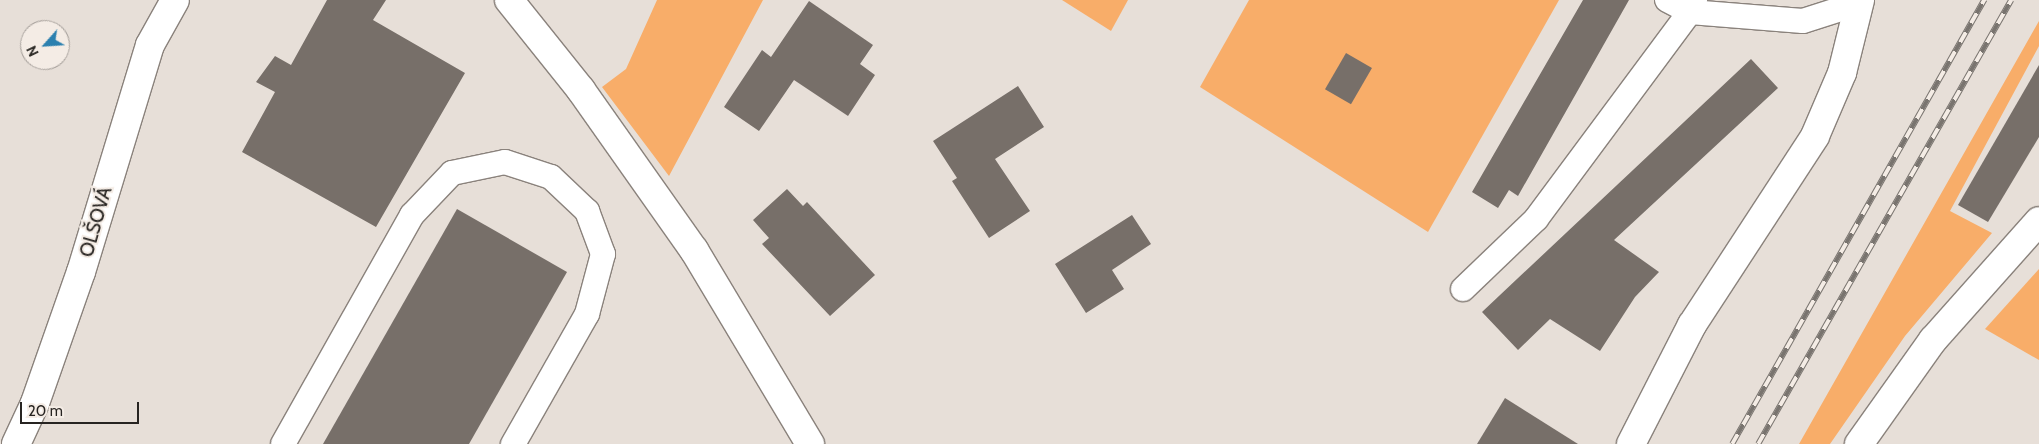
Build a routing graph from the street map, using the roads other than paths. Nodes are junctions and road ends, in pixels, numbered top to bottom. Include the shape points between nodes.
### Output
1 (175, 0) edge
2 (509, 0) edge
3 (1667, 0) edge
4 (1860, 2) edge
5 (1692, 6) edge
6 (2039, 221) edge
7 (1463, 289) dead end
8 (16, 444) edge
9 (283, 444) edge
10 (513, 444) edge
11 (810, 444) edge
12 (1630, 444) edge
13 (1859, 444) edge

1 - 8 street, OLŠOVÁ via 150,45 81,272 35,403
2 - 11 street via 580,90 694,250
3 - 5 lane
4 - 5 lane via 1803,21
4 - 12 street via 1842,73 1815,136 1692,325
5 - 7 lane via 1536,219
6 - 13 street via 1933,340
9 - 10 lane via 412,216 452,173 505,162 552,177 587,211 603,254 587,314

